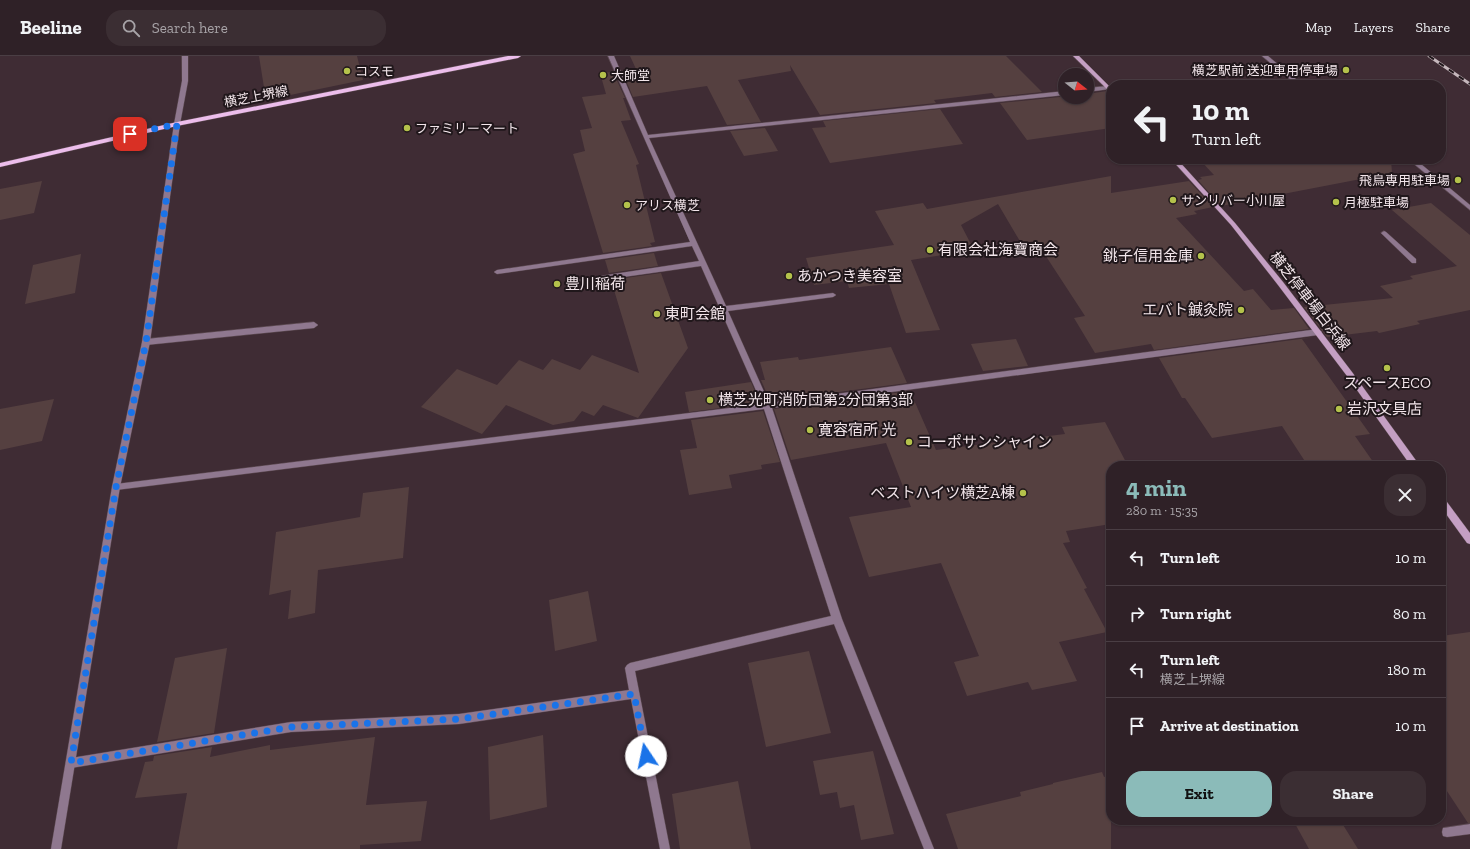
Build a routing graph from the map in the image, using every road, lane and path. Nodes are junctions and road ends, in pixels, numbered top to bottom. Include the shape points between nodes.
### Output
1 (185, 56) edge
2 (518, 56) edge
3 (611, 56) edge
4 (1076, 56) edge
5 (1265, 56) edge
6 (1294, 80) edge
7 (1106, 85) edge
8 (1106, 89) edge
9 (1094, 90) edge
10 (1058, 94) edge
11 (177, 124) junction
12 (646, 137) junction
13 (1179, 164) edge
14 (1418, 164) edge
15 (0, 165) edge
16 (1470, 208) edge
17 (1384, 233) dead end
18 (694, 244) junction
19 (1414, 261) dead end
20 (702, 263) junction
21 (497, 272) dead end
22 (574, 282) dead end
23 (833, 295) dead end
24 (723, 309) junction
25 (314, 325) dead end
26 (1318, 332) junction
27 (146, 342) junction
28 (767, 406) junction
29 (1412, 461) edge
30 (116, 487) junction
31 (1446, 507) edge
32 (1470, 540) edge
33 (837, 619) junction
34 (634, 694) junction
35 (71, 763) junction
36 (1470, 829) edge
37 (1447, 832) dead end
38 (56, 849) edge
39 (665, 849) edge
40 (929, 849) edge

1 - 11 street via 185,81
2 - 11 main road, 横芝上堺線
3 - 12 street
4 - 7 main road
5 - 6 street
8 - 9 street
10 - 12 street
11 - 15 main road, 横芝上堺線
11 - 27 street
12 - 18 street
13 - 26 main road, 横芝停車場白浜線 via 1234,225
14 - 16 street
17 - 19 street
18 - 20 street
18 - 21 street
20 - 22 street
20 - 24 street
23 - 24 street
24 - 28 street
25 - 27 street
26 - 28 street
26 - 29 main road, 横芝停車場白浜線
27 - 30 street
28 - 30 street
28 - 33 street
30 - 35 street
31 - 32 main road
33 - 34 street via 630,668
33 - 40 street
34 - 35 street via 459,719 291,727
34 - 39 street
35 - 38 street
36 - 37 street

